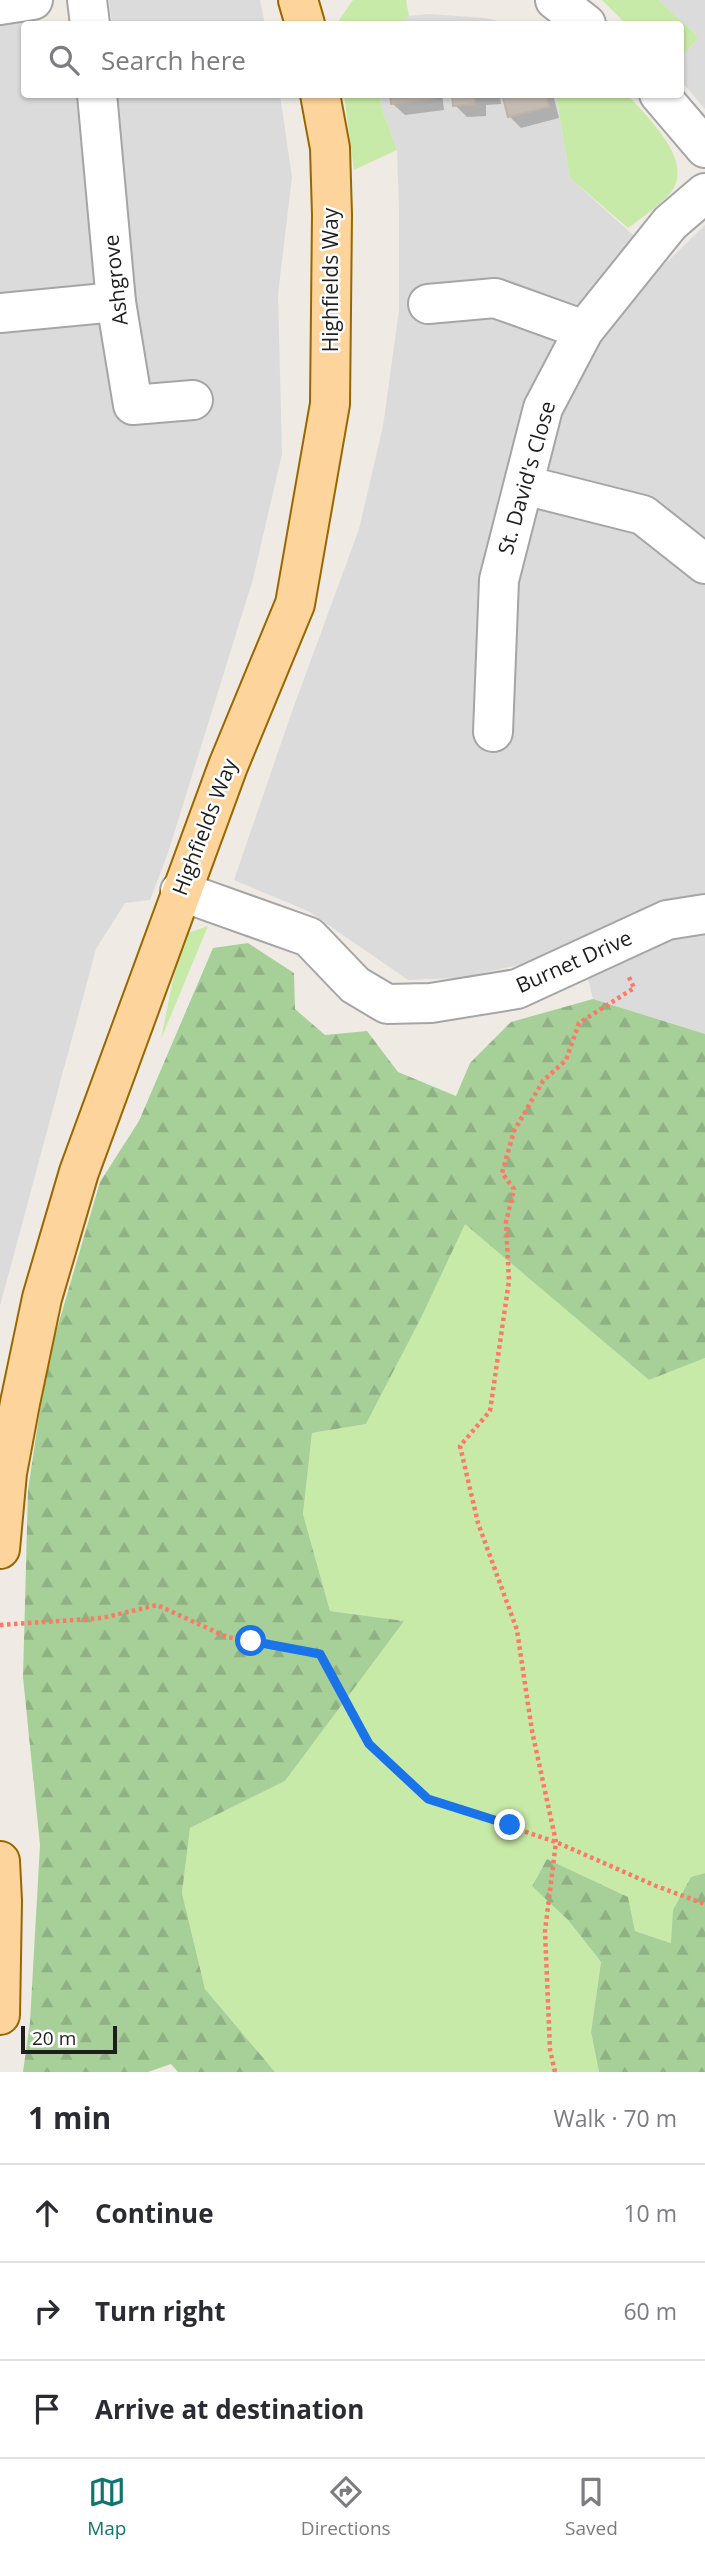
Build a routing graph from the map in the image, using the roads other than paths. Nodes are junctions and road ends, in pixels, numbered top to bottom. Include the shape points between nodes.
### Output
1 (33, 0) edge
2 (87, 0) edge
3 (298, 0) edge
4 (555, 0) edge
5 (0, 5) edge
6 (90, 21) edge
7 (303, 21) edge
8 (582, 21) edge
9 (97, 98) edge
10 (321, 98) edge
11 (662, 98) edge
12 (705, 148) edge
13 (705, 194) edge
14 (117, 302) junction
15 (428, 304) dead end
16 (0, 313) edge
17 (584, 330) junction
18 (193, 400) dead end
19 (524, 485) junction
20 (705, 564) edge
21 (493, 732) dead end
22 (180, 891) junction
23 (705, 914) edge
24 (10, 1401) edge
25 (0, 1549) edge
26 (0, 1861) edge
27 (0, 2015) edge

1 - 5 street
2 - 6 street
3 - 7 main road
4 - 8 street
9 - 14 street, Ashgrove
10 - 22 main road, Highfields Way via 330,148 332,202 330,404 295,604
11 - 12 street
13 - 17 street, St. David's Close via 670,223
14 - 16 street
14 - 18 street, Ashgrove via 133,405
15 - 17 street via 495,298
17 - 19 street, St. David's Close via 543,408
19 - 20 street via 643,515
19 - 21 street, St. David's Close via 499,580
22 - 23 street, Burnet Drive via 309,937 355,985 387,1004 431,1003 517,989 667,920
22 - 24 main road, Highfields Way via 79,1172
24 - 25 main road, Highfields Way
26 - 27 main road

